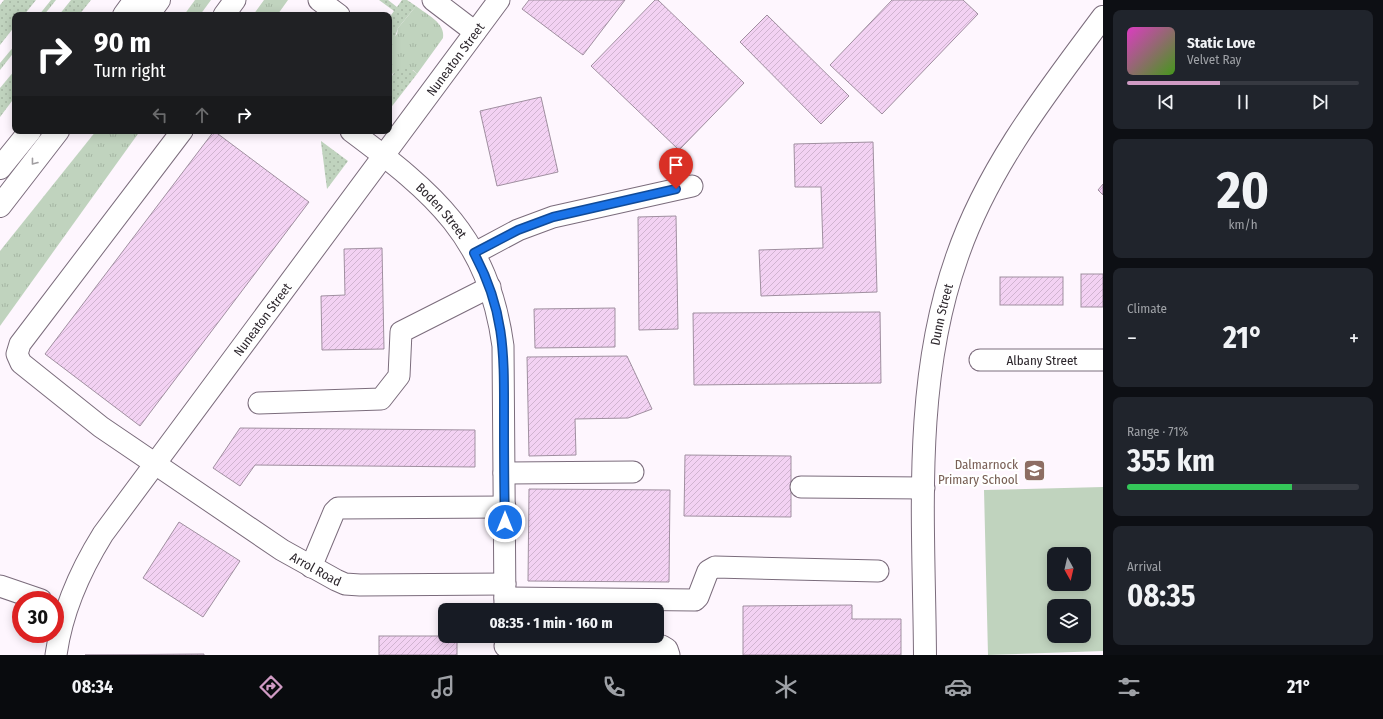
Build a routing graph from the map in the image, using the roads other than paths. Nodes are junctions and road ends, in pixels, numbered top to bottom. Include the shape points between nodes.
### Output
1 (135, 0) edge
2 (159, 0) edge
3 (235, 0) edge
4 (319, 0) edge
5 (433, 0) edge
6 (499, 0) edge
7 (126, 12) edge
8 (150, 12) edge
9 (226, 12) edge
10 (335, 12) edge
11 (1103, 18) edge
12 (475, 32) junction
13 (28, 134) edge
14 (56, 134) edge
15 (180, 134) edge
16 (355, 134) edge
17 (384, 155) junction
18 (0, 168) edge
19 (692, 186) dead end
20 (0, 206) edge
21 (474, 253) junction
22 (490, 287) junction
23 (980, 360) dead end
24 (1103, 360) edge
25 (259, 403) dead end
26 (155, 464) junction
27 (633, 472) dead end
28 (504, 473) junction
29 (801, 487) dead end
30 (924, 488) junction
31 (504, 507) junction
32 (311, 567) junction
33 (878, 571) dead end
34 (0, 586) edge
35 (15, 591) edge
36 (505, 597) edge
37 (64, 602) edge
38 (57, 643) edge
39 (505, 646) edge
40 (56, 655) edge
41 (669, 655) edge
42 (925, 655) edge

1 - 7 main road
2 - 8 main road
3 - 9 street
4 - 10 street
5 - 12 street
6 - 12 street, Nuneaton Street
11 - 30 main road, Dunn Street via 1014,140 957,256 934,339 930,366 925,423
12 - 17 street, Nuneaton Street
13 - 18 main road
14 -> 20 main road
15 - 26 street, Arrol Road via 20,344 17,354 21,363 101,427
16 - 17 street, Boden Street
17 - 21 street, Boden Street via 455,221
17 - 26 street, Nuneaton Street
19 - 21 street via 553,217 518,230
21 - 22 street, Boden Street
22 - 25 street via 401,332 399,376 381,399
22 - 28 street, Boden Street via 504,346
23 - 24 street, Albany Street
26 - 32 street, Arrol Road
26 - 37 street, Nuneaton Street via 99,540
27 - 28 street
28 - 31 street, Boden Street
29 - 30 street
30 - 42 main road, Dunn Street
31 - 32 street via 338,508
31 - 36 street, Boden Street
32 - 36 street, Arrol Road via 352,585
33 - 36 street, Arrol Road via 715,567 708,571 695,600
34 - 35 street
38 - 40 street, Nuneaton Street
39 - 41 street via 662,646

